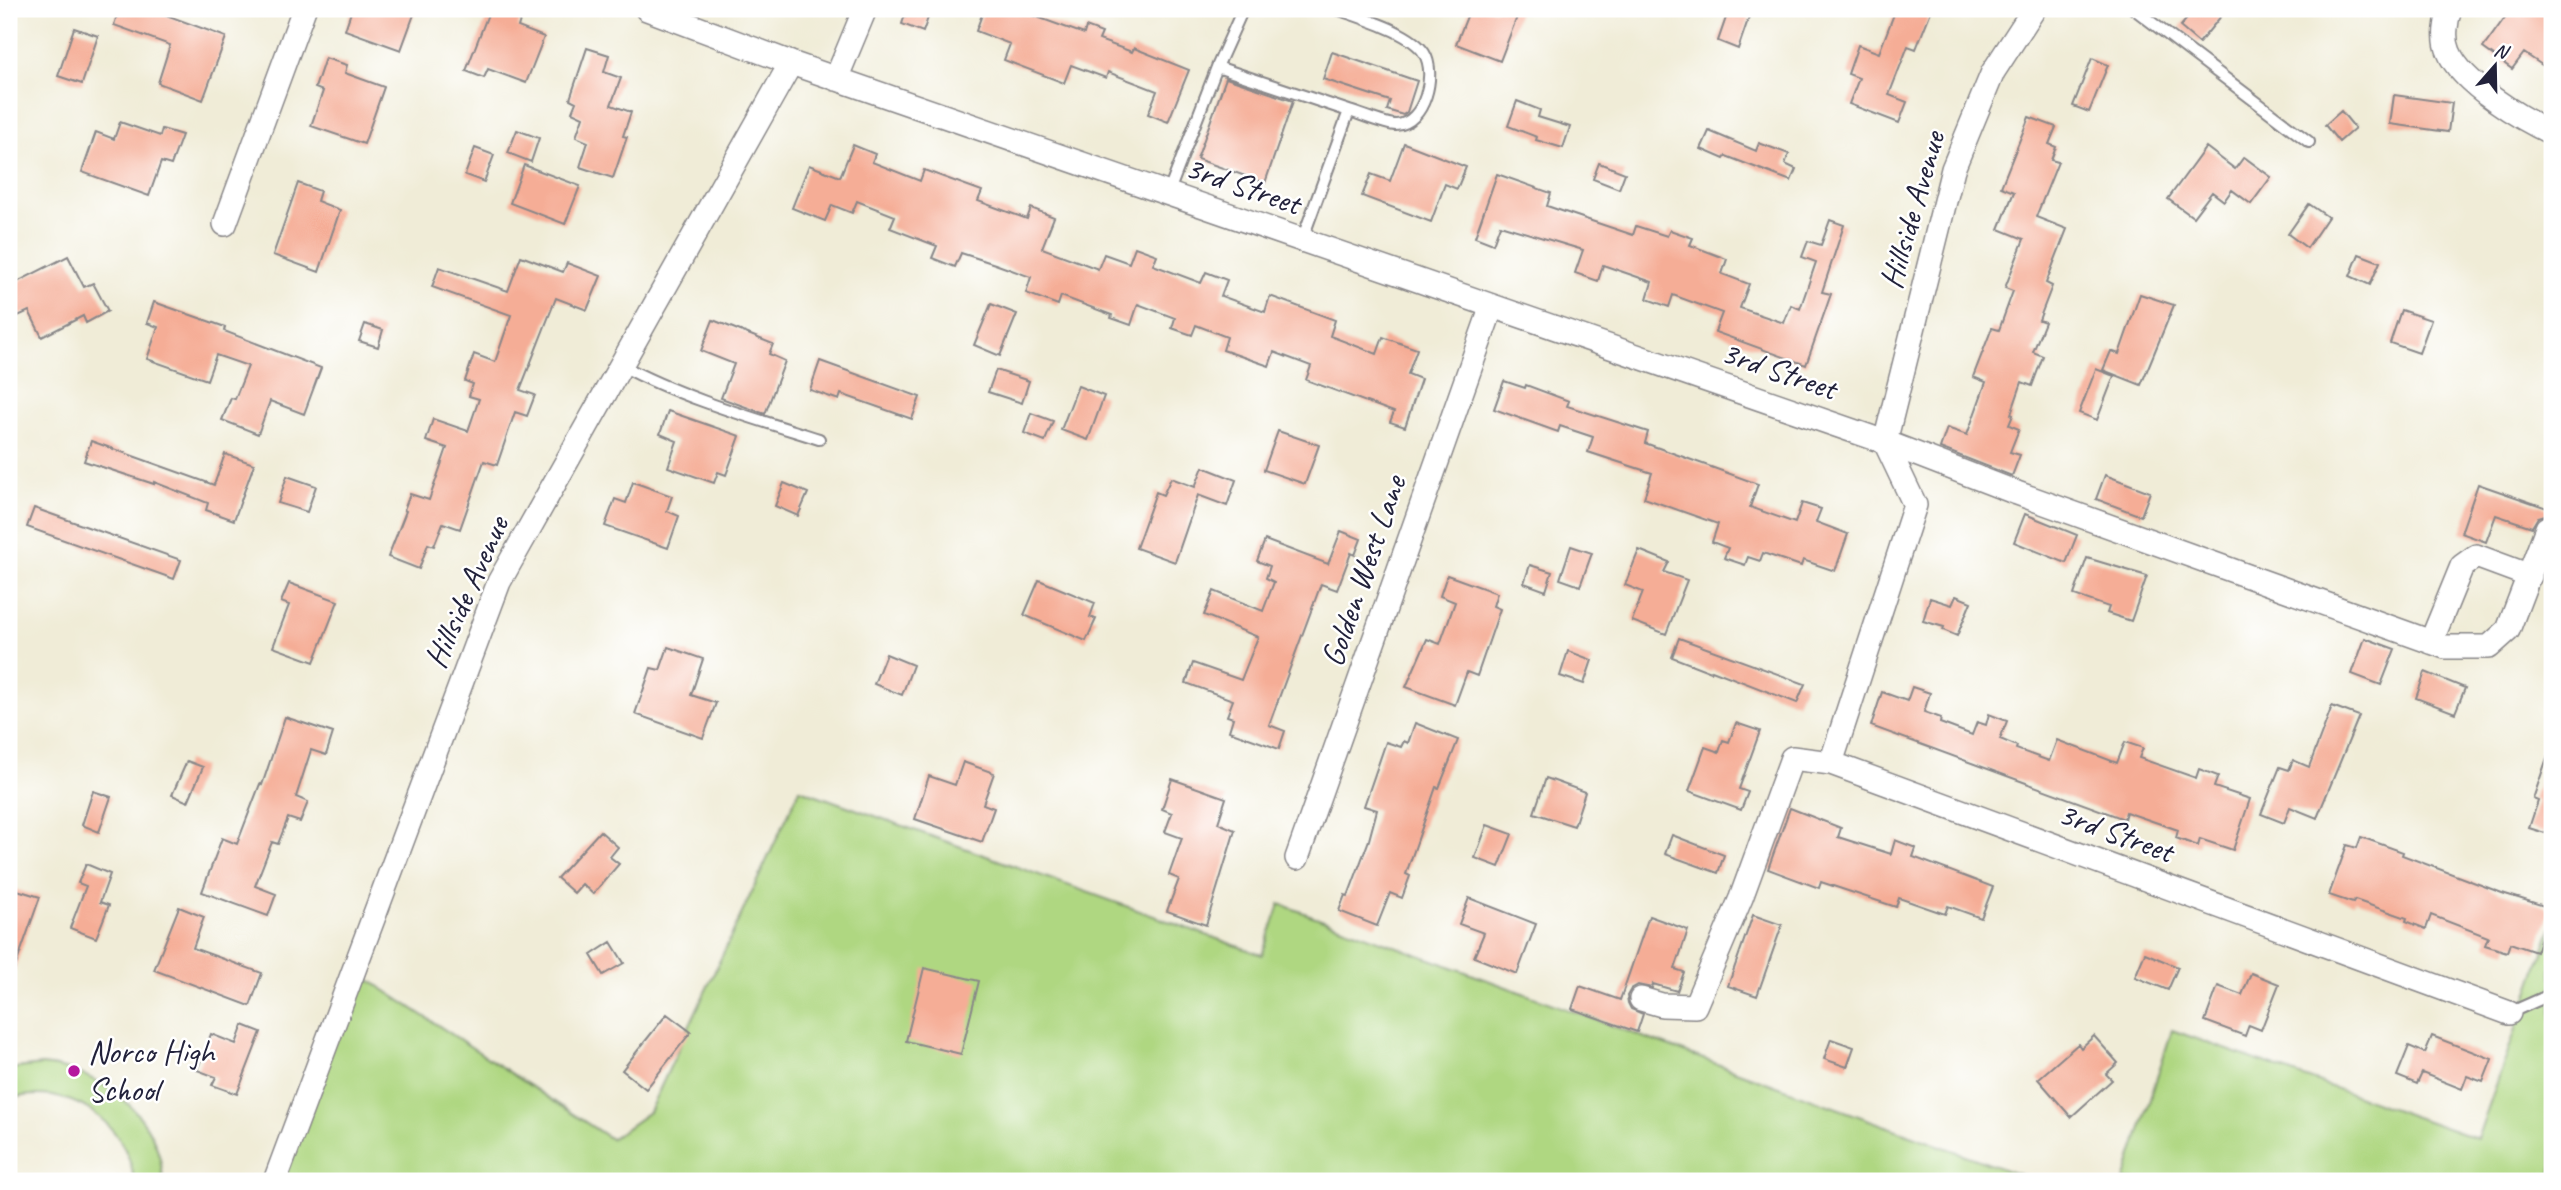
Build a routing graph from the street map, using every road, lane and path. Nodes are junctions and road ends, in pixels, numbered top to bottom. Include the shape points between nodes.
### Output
1 (304, 9) edge
2 (647, 9) edge
3 (865, 9) edge
4 (1243, 9) edge
5 (1337, 9) edge
6 (2034, 9) edge
7 (2134, 9) edge
8 (2450, 9) edge
9 (791, 64) junction
10 (1217, 67) junction
11 (836, 79) junction
12 (1349, 111) junction
13 (2552, 133) edge
14 (2309, 142) dead end
15 (1168, 194) junction
16 (225, 224) dead end
17 (1302, 240) junction
18 (1492, 306) junction
19 (621, 365) junction
20 (819, 439) dead end
21 (1885, 442) junction
22 (2552, 531) edge
23 (2530, 576) junction
24 (2431, 642) junction
25 (1831, 762) junction
26 (1297, 858) dead end
27 (2552, 994) edge
28 (1642, 999) dead end
29 (2509, 1013) joint
30 (275, 1181) edge

1 - 16 street
2 - 9 street, 3rd Street
3 - 11 street
4 - 10 lane
5 - 12 lane via 1410,38 1424,52 1429,68 1427,94 1414,117 1397,125
6 - 21 street, Hillside Avenue via 1993,72 1953,169
7 - 14 lane
8 - 13 street via 2445,22 2448,52 2468,79
9 - 11 street, 3rd Street
9 - 19 street, Hillside Avenue
10 - 12 lane
10 - 15 lane
11 - 15 street, 3rd Street
12 - 17 lane
15 - 17 street, 3rd Street
17 - 18 street, 3rd Street
18 - 21 street, 3rd Street
18 - 26 street, Golden West Lane
19 - 20 lane
19 - 30 street, Hillside Avenue via 499,582
21 - 24 street, 3rd Street
21 - 25 street via 1915,505
22 - 23 street, 3rd Street via 2547,528
23 - 24 street, 3rd Street via 2508,630 2489,647 2445,647
23 - 24 street via 2476,556 2462,566
25 - 28 street, 3rd Street via 1792,758 1695,1006
25 - 29 street, 3rd Street
27 - 29 lane

